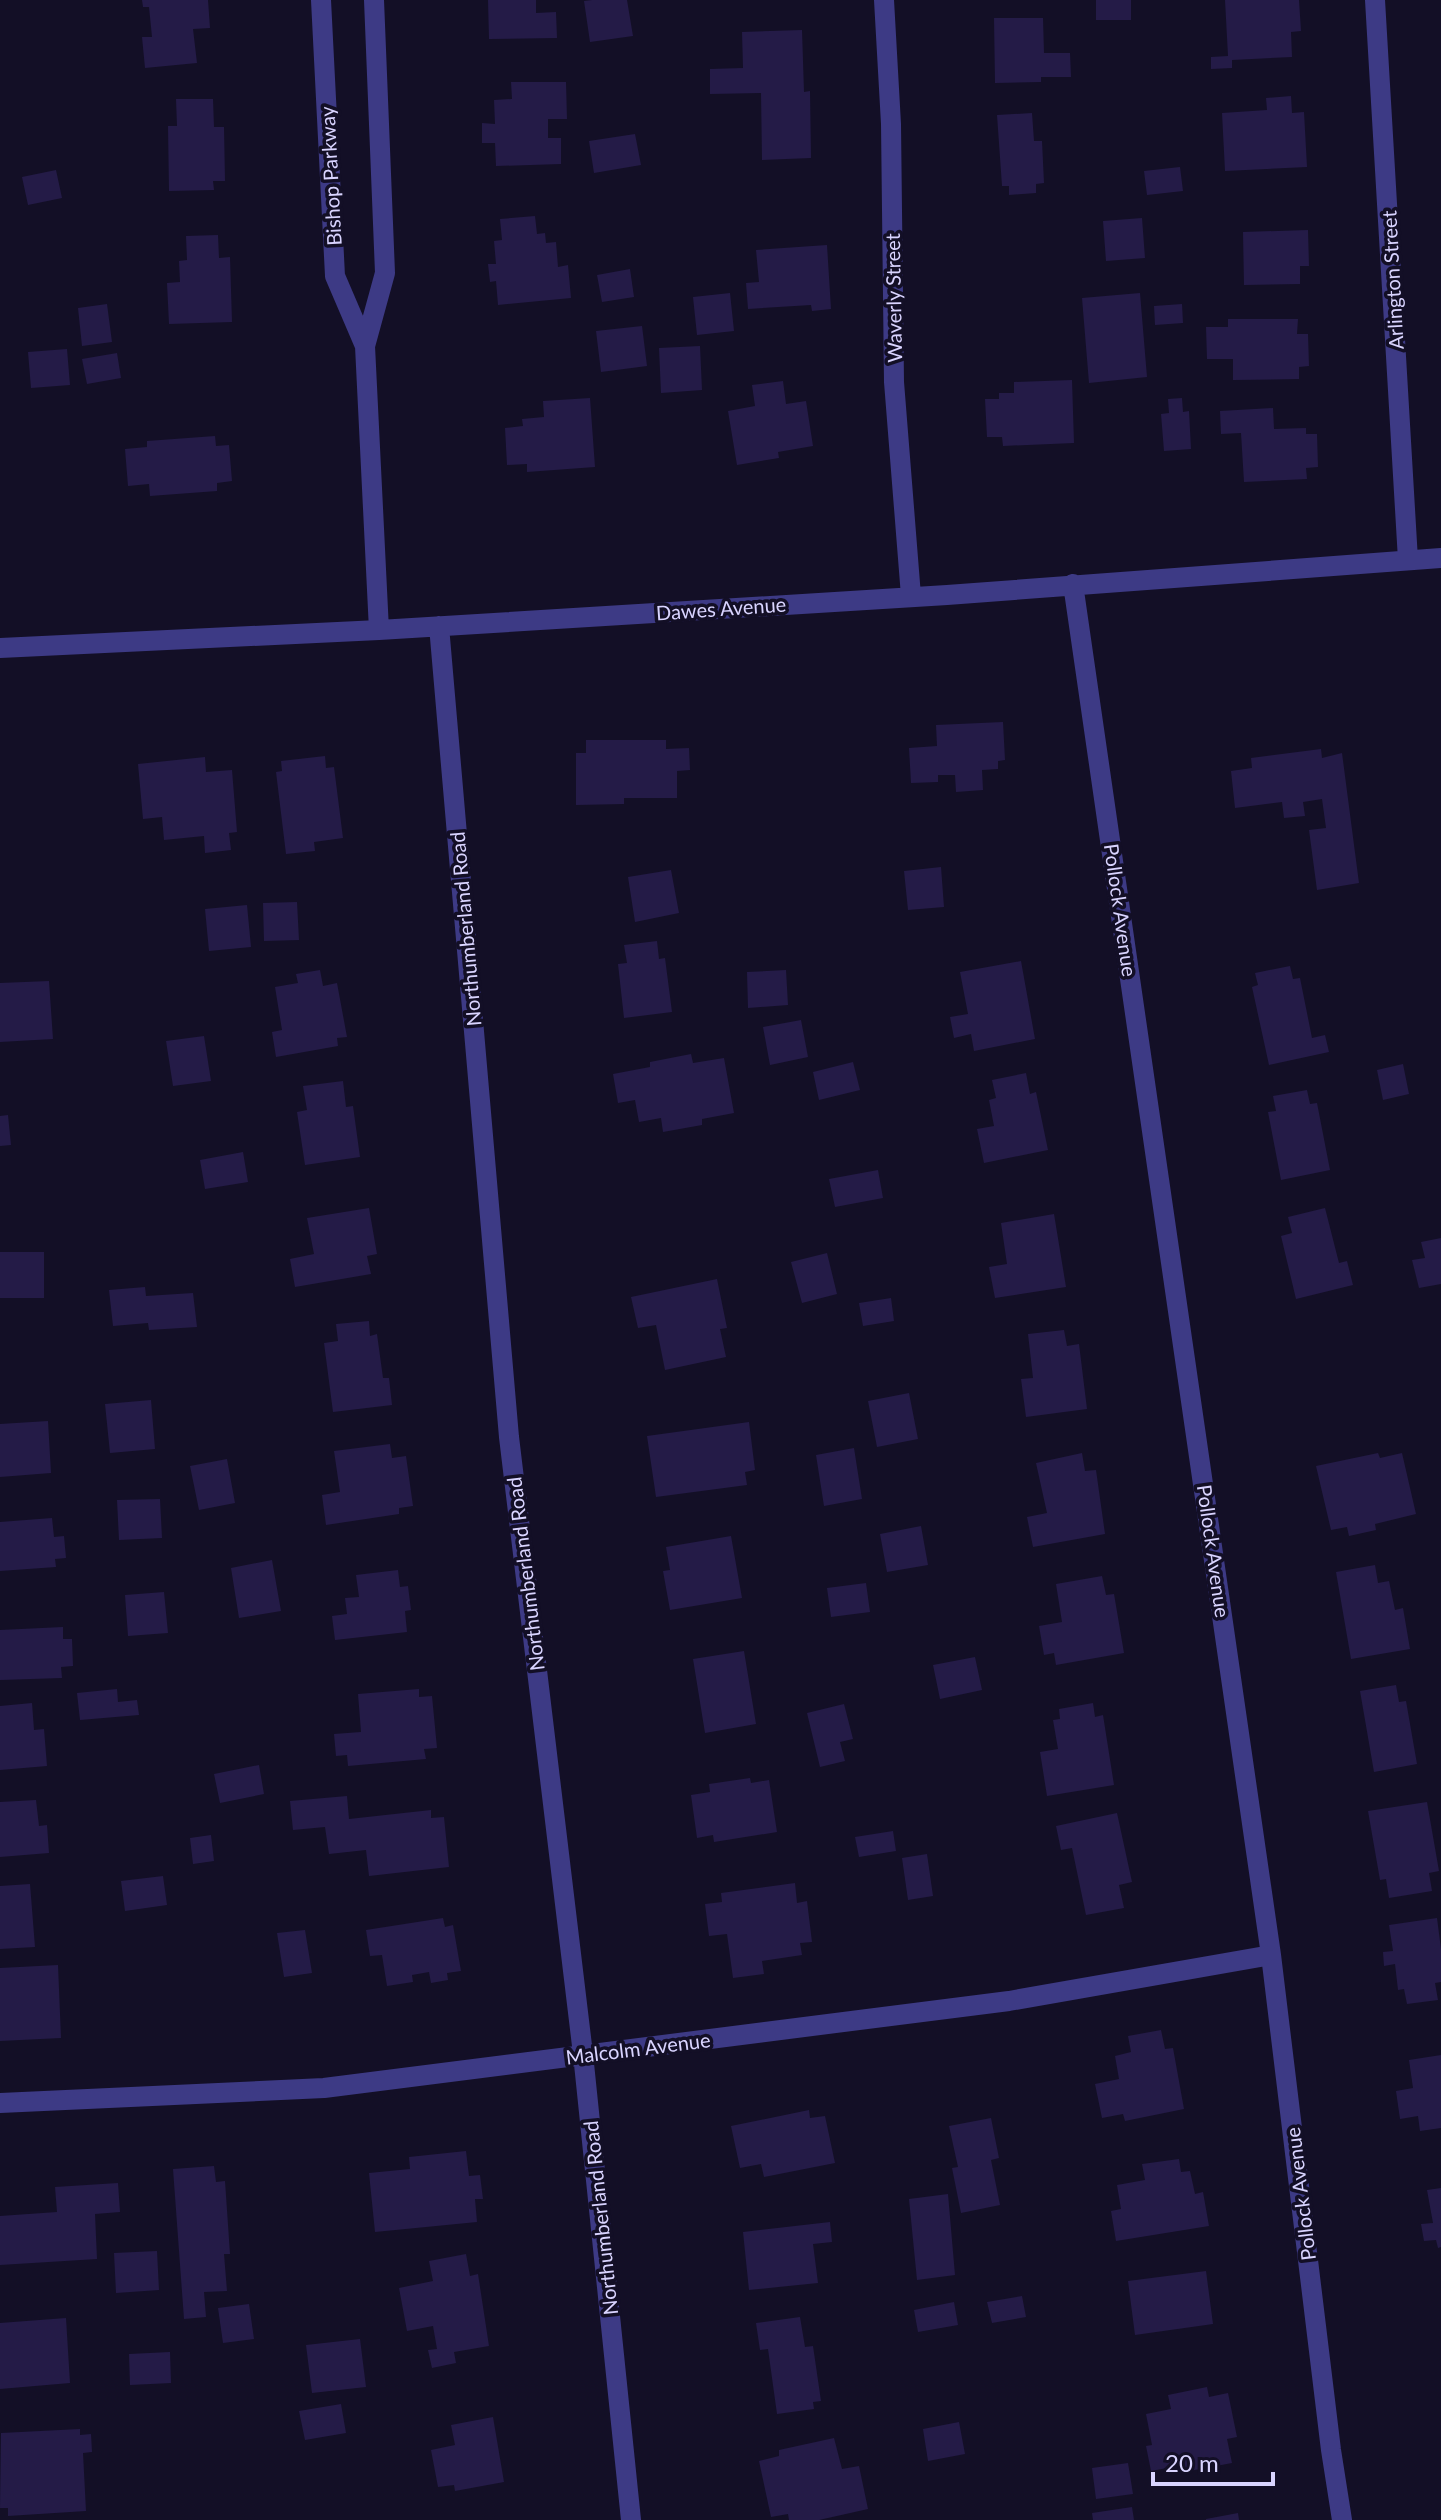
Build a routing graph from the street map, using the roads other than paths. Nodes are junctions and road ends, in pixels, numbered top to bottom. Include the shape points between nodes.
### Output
1 (321, 0) edge
2 (374, 0) edge
3 (884, 0) edge
4 (1375, 0) edge
5 (365, 346) junction
6 (1441, 558) edge
7 (1408, 560) junction
8 (1073, 584) junction
9 (911, 596) junction
10 (439, 626) junction
11 (379, 630) junction
12 (0, 648) edge
13 (1271, 1955) junction
14 (583, 2054) junction
15 (0, 2103) edge
16 (631, 2520) edge
17 (1342, 2520) edge

1 - 5 street, Bishop Parkway via 335,276
2 - 5 street, Bishop Parkway via 385,273
3 - 9 street, Waverly Street via 894,382
4 - 7 street, Arlington Street
5 - 11 street, Bishop Parkway
6 - 7 street, Dawes Avenue
7 - 8 street, Dawes Avenue
8 - 9 street, Dawes Avenue
8 - 13 street, Pollock Avenue
9 - 10 street, Dawes Avenue
10 - 11 street, Dawes Avenue
10 - 14 street, Northumberland Road via 509,1437
11 - 12 street, Dawes Avenue
13 - 14 street, Malcolm Avenue via 1009,2001
13 - 17 street, Pollock Avenue
14 - 15 street, Malcolm Avenue via 324,2088
14 - 16 street, Northumberland Road

